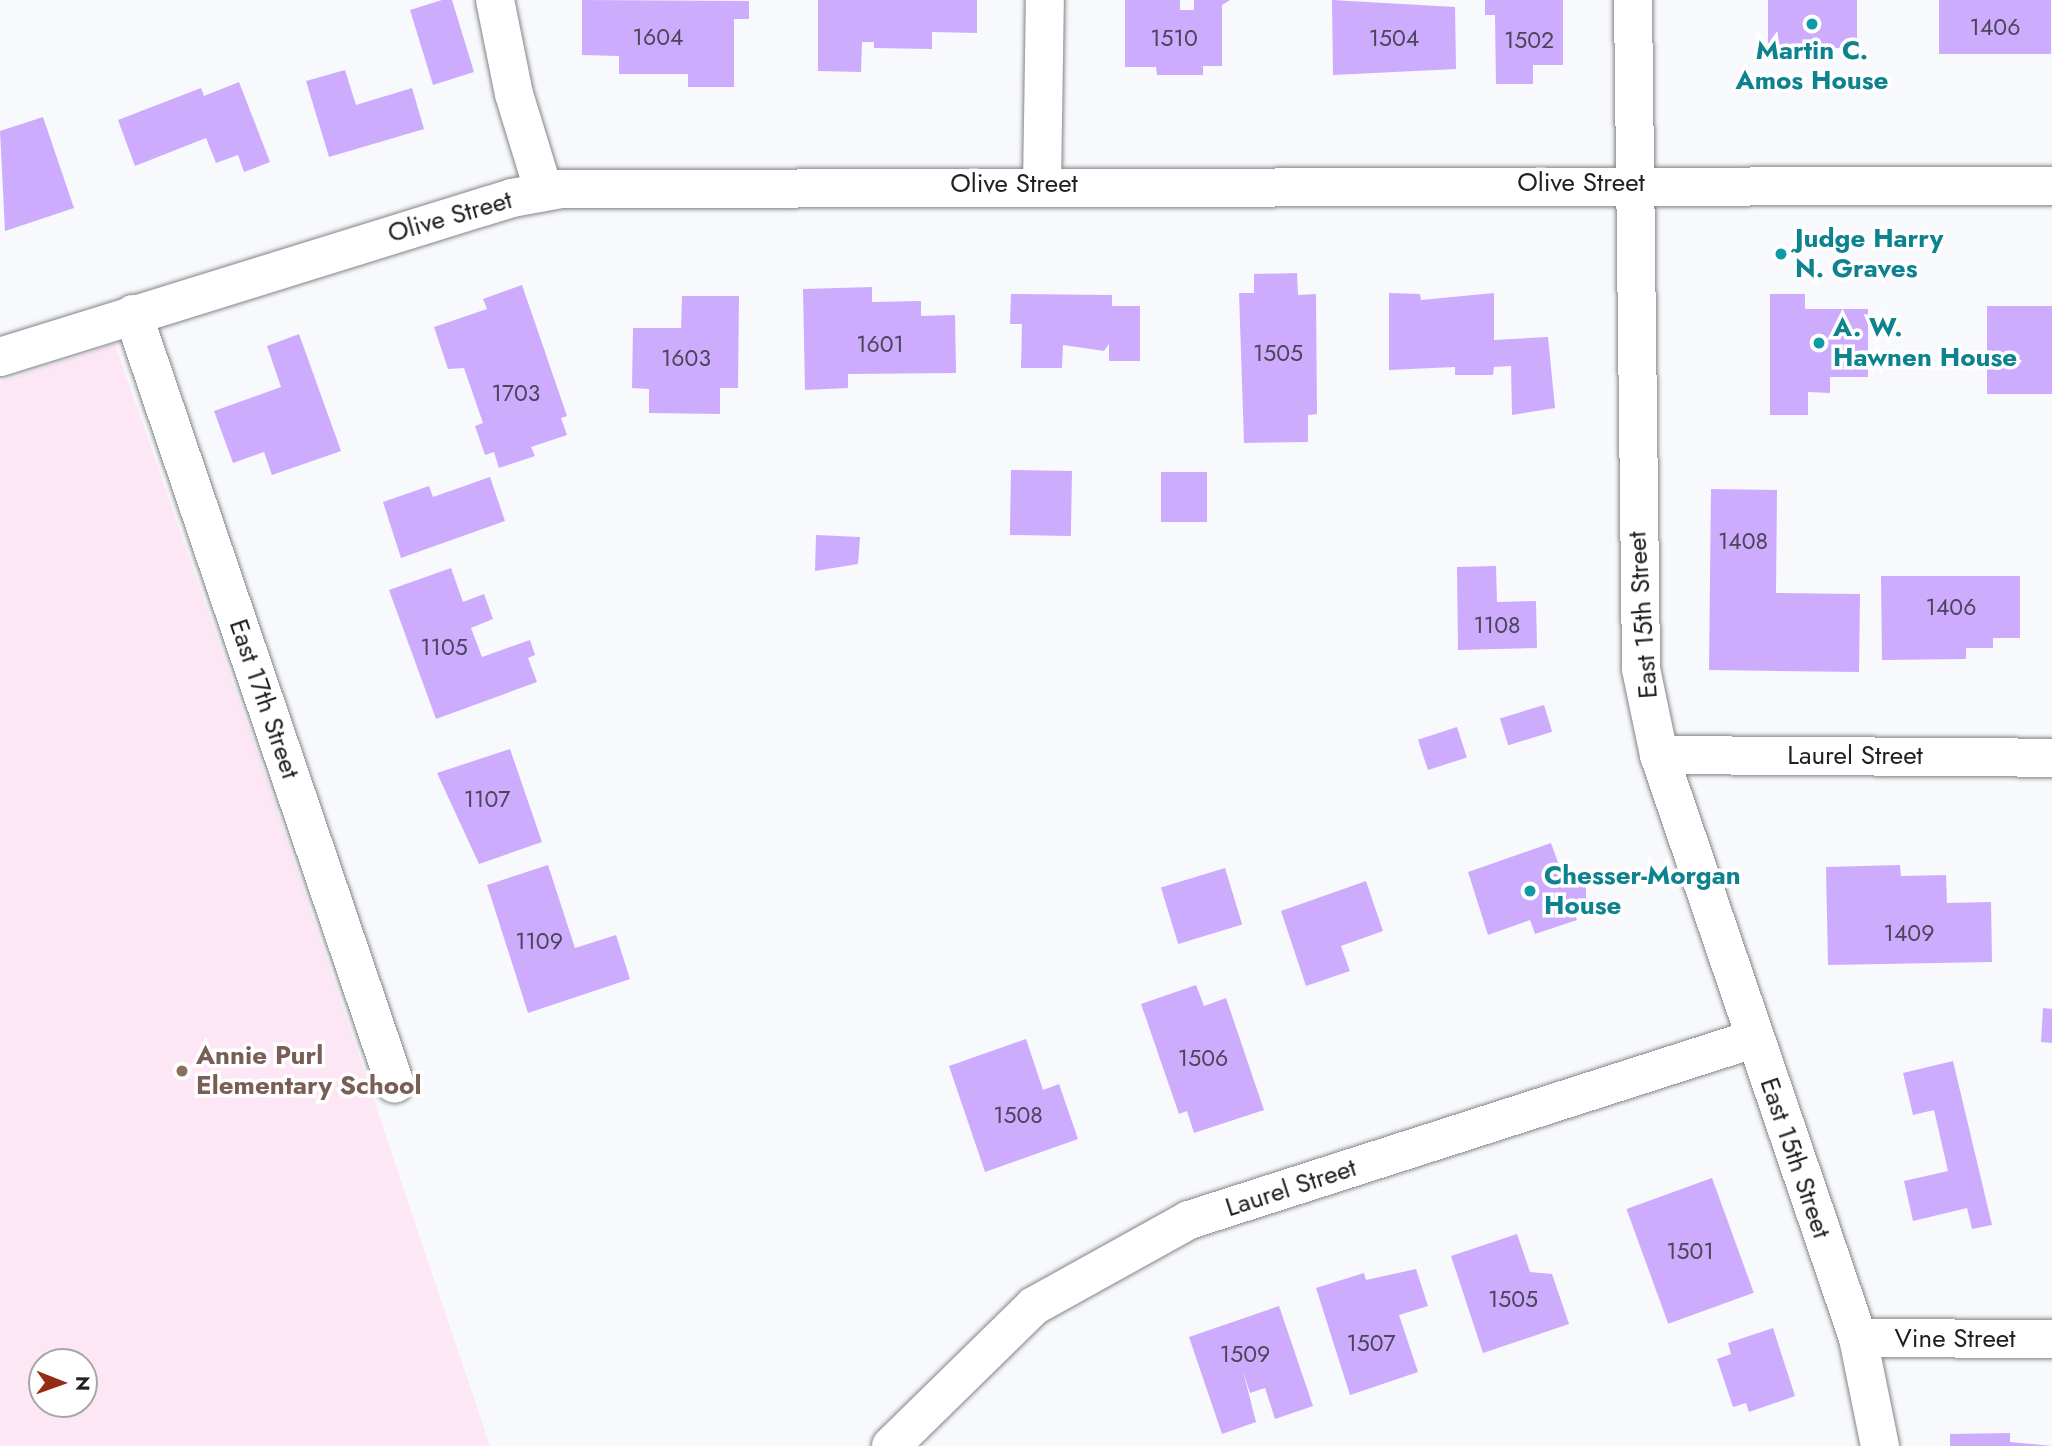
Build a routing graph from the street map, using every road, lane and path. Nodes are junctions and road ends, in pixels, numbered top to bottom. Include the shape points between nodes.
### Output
1 (495, 0) edge
2 (1045, 0) edge
3 (1633, 0) edge
4 (1634, 183) junction
5 (1042, 184) junction
6 (2052, 186) edge
7 (544, 192) junction
8 (133, 314) junction
9 (0, 357) edge
10 (1659, 755) junction
11 (2052, 758) edge
12 (1753, 1039) junction
13 (395, 1084) dead end
14 (1858, 1338) junction
15 (2052, 1339) edge
16 (891, 1446) edge
17 (1880, 1446) edge

1 - 7 street via 514,94
2 - 5 street
3 - 4 street, East 15th Street
4 - 5 street, Olive Street
4 - 6 street, Olive Street
4 - 10 street, East 15th Street via 1636,562 1641,669
5 - 7 street, Olive Street via 672,185
7 - 8 street, Olive Street
8 - 9 street, Olive Street
8 - 13 street, East 17th Street
10 - 11 street, Laurel Street
10 - 12 street, East 15th Street
12 - 14 street, East 15th Street
12 - 16 street, Laurel Street via 1189,1220 1034,1306
14 - 15 street, Vine Street
14 - 17 street, East 15th Street

